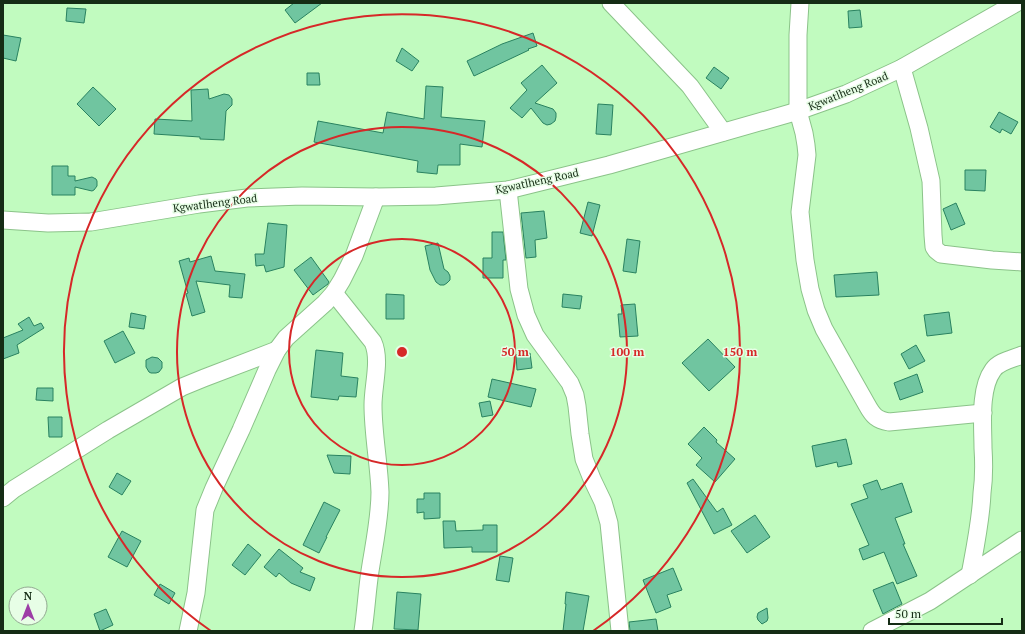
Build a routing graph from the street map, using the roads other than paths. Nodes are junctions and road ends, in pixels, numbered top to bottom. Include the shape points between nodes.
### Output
1 (611, 3) edge
2 (800, 3) edge
3 (1016, 3) edge
4 (902, 68) junction
5 (798, 111) junction
6 (723, 132) junction
7 (508, 190) junction
8 (376, 197) junction
9 (3, 220) edge
10 (1022, 262) edge
11 (334, 293) junction
12 (277, 350) junction
13 (1022, 355) edge
14 (983, 413) junction
15 (3, 498) edge
16 (1022, 540) edge
17 (970, 575) junction
18 (188, 631) edge
19 (363, 631) edge
20 (620, 631) edge
21 (872, 631) edge

1 - 6 street via 690,86
2 - 5 street
3 - 4 street, Kgwatlheng Road
4 - 5 street, Kgwatlheng Road via 846,94
4 - 10 street via 929,174 934,247 942,254
5 - 6 street, Kgwatlheng Road
5 - 14 street via 807,155 800,212 810,289 824,329 867,405 880,420 889,422
6 - 7 street, Kgwatlheng Road
7 - 8 street, Kgwatlheng Road via 436,196
7 - 20 street via 518,289 535,335 570,383 575,394 584,459 603,502 609,523
8 - 9 street, Kgwatlheng Road via 247,198 91,222 48,224
8 - 11 street via 354,256
11 - 12 street via 286,338
11 - 19 street via 373,342 376,351 373,427 380,494
12 - 15 street via 182,387 108,430
12 - 18 street via 205,510 196,593
13 - 14 street via 993,369 987,381
14 - 17 street via 982,494
16 - 17 street
17 - 21 street via 930,601

